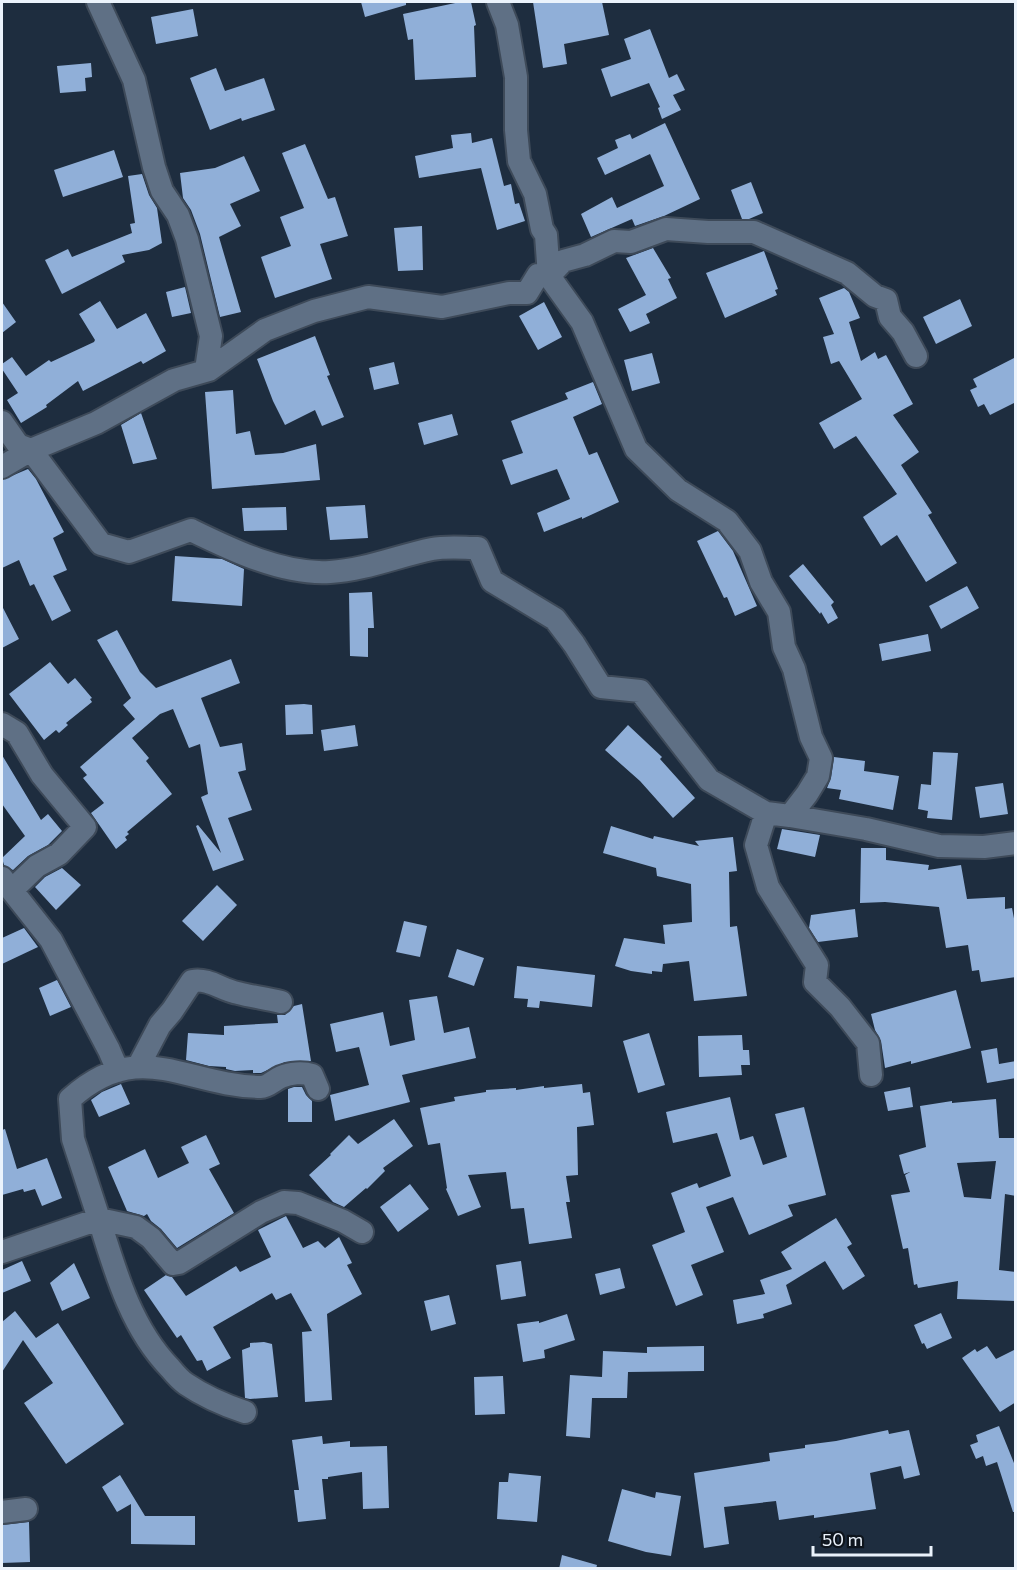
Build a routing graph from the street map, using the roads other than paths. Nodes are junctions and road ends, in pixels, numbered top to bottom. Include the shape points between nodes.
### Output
1 (98, 2) edge
2 (498, 2) edge
3 (549, 276) junction
4 (916, 357) dead end
5 (209, 370) junction
6 (2, 422) edge
7 (31, 450) junction
8 (2, 467) edge
9 (2, 724) edge
10 (766, 813) junction
11 (790, 816) junction
12 (1016, 843) edge
13 (7, 884) edge
14 (281, 1002) dead end
15 (128, 1069) junction
16 (871, 1076) dead end
17 (318, 1089) dead end
18 (99, 1219) junction
19 (362, 1232) dead end
20 (2, 1252) edge
21 (245, 1412) dead end
22 (26, 1509) dead end
23 (2, 1512) edge

1 - 5 street via 134,80 154,167 187,240 211,336
2 - 3 street via 507,25 516,76 519,161 535,194 546,235
3 - 4 street via 563,261 614,241 631,242 666,229 754,232 846,273 886,300 890,317
3 - 5 street via 538,275 527,293 442,307 368,297 332,306 265,330
3 - 11 street via 582,322 636,448 678,490 727,521 750,551 761,582 779,612 784,647 821,758 818,776
5 - 7 street via 174,380 96,423
6 - 7 street via 18,445
7 - 8 street
7 - 10 street via 101,544 129,552 191,530 236,552 303,570 330,572 434,549 478,548 492,581 555,619 601,687 639,691 709,780
9 - 13 street via 17,733 42,775 85,827 59,854
10 - 11 street
10 - 16 street via 756,845 768,887 817,965 815,982 868,1043
11 - 12 street via 939,846
13 - 15 street via 51,940 109,1050
14 - 15 street via 236,993 200,979 192,981
15 - 17 street via 159,1067 264,1087 282,1076 304,1073 312,1075
15 - 18 street via 87,1084 70,1099 73,1139
18 - 19 street via 136,1227 151,1238 172,1264 284,1202 298,1203
18 - 20 street
18 - 21 street via 118,1279 156,1354 184,1383 218,1403
22 - 23 street

